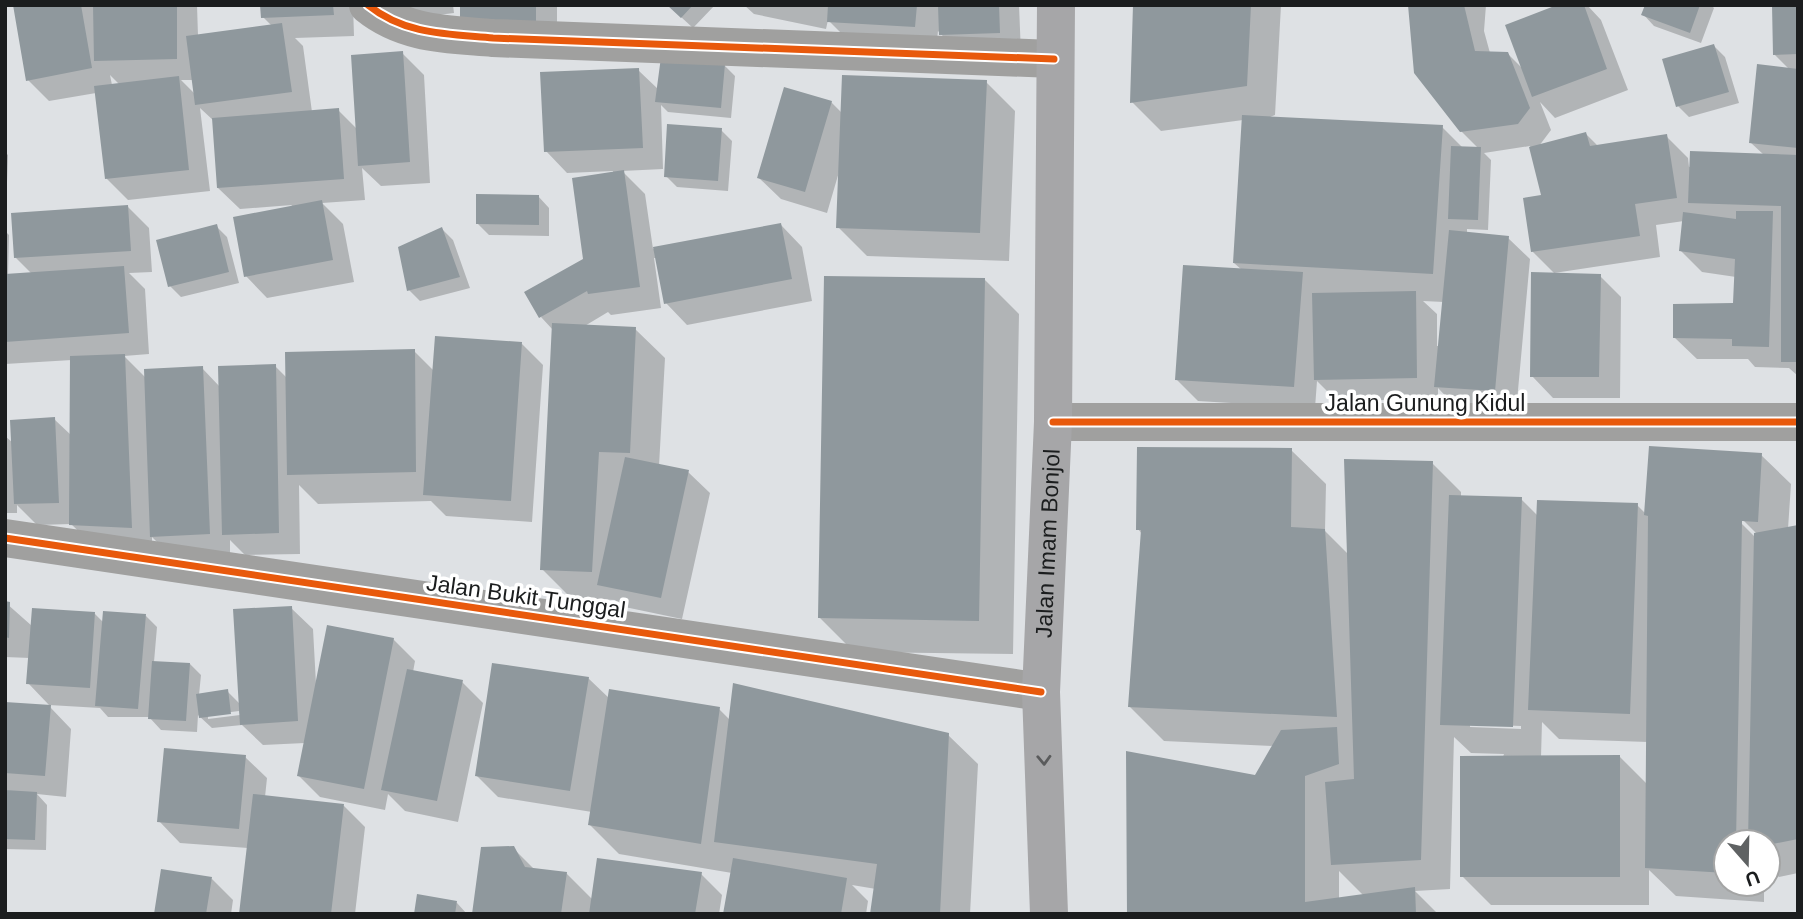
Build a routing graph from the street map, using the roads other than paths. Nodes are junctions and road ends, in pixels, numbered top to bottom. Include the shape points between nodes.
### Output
1 (368, 5) edge
2 (1056, 5) edge
3 (1054, 59) junction
4 (1053, 422) junction
5 (1798, 422) edge
6 (5, 538) edge
7 (1041, 692) junction
8 (1049, 914) edge

1 - 3 street via 397,26 494,38
2 - 3 highway, Jalan Imam Bonjol
3 - 4 highway, Jalan Imam Bonjol
4 - 5 street, Jalan Gunung Kidul
4 - 7 highway, Jalan Imam Bonjol
6 - 7 street, Jalan Bukit Tunggal
7 -> 8 highway, Jalan Imam Bonjol

